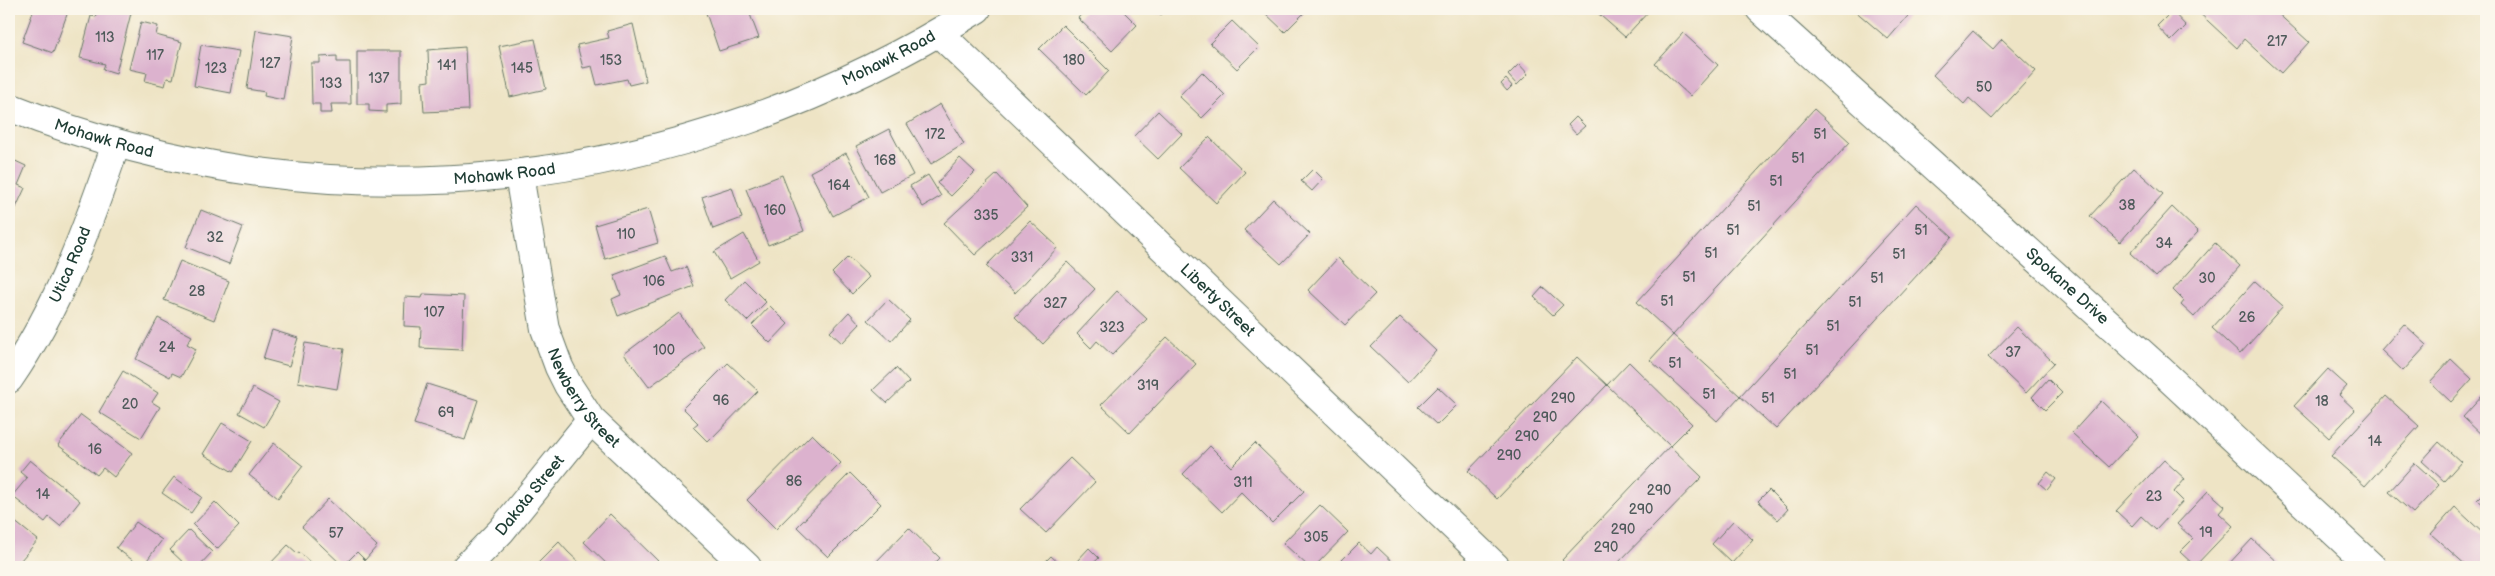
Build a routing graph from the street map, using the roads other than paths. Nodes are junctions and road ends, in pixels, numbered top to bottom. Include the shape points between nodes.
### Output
1 (977, 9) edge
2 (1760, 9) edge
3 (939, 33) junction
4 (9, 107) edge
5 (116, 144) junction
6 (519, 175) junction
7 (9, 379) edge
8 (591, 420) junction
9 (466, 567) edge
10 (747, 567) edge
11 (1496, 567) edge
12 (2372, 567) edge

1 - 3 street, Mohawk Road
2 - 12 street, Spokane Drive via 2157,367
3 - 6 street, Mohawk Road via 821,90 714,131 621,156
3 - 11 street, Liberty Street
4 - 5 street, Mohawk Road
5 - 6 street, Mohawk Road via 209,165 300,177 400,181
5 - 7 street, Utica Road via 80,247 40,327
6 - 8 street, Newberry Street via 546,329 559,367
8 - 9 street, Dakota Street via 502,531
8 - 10 street, Newberry Street

